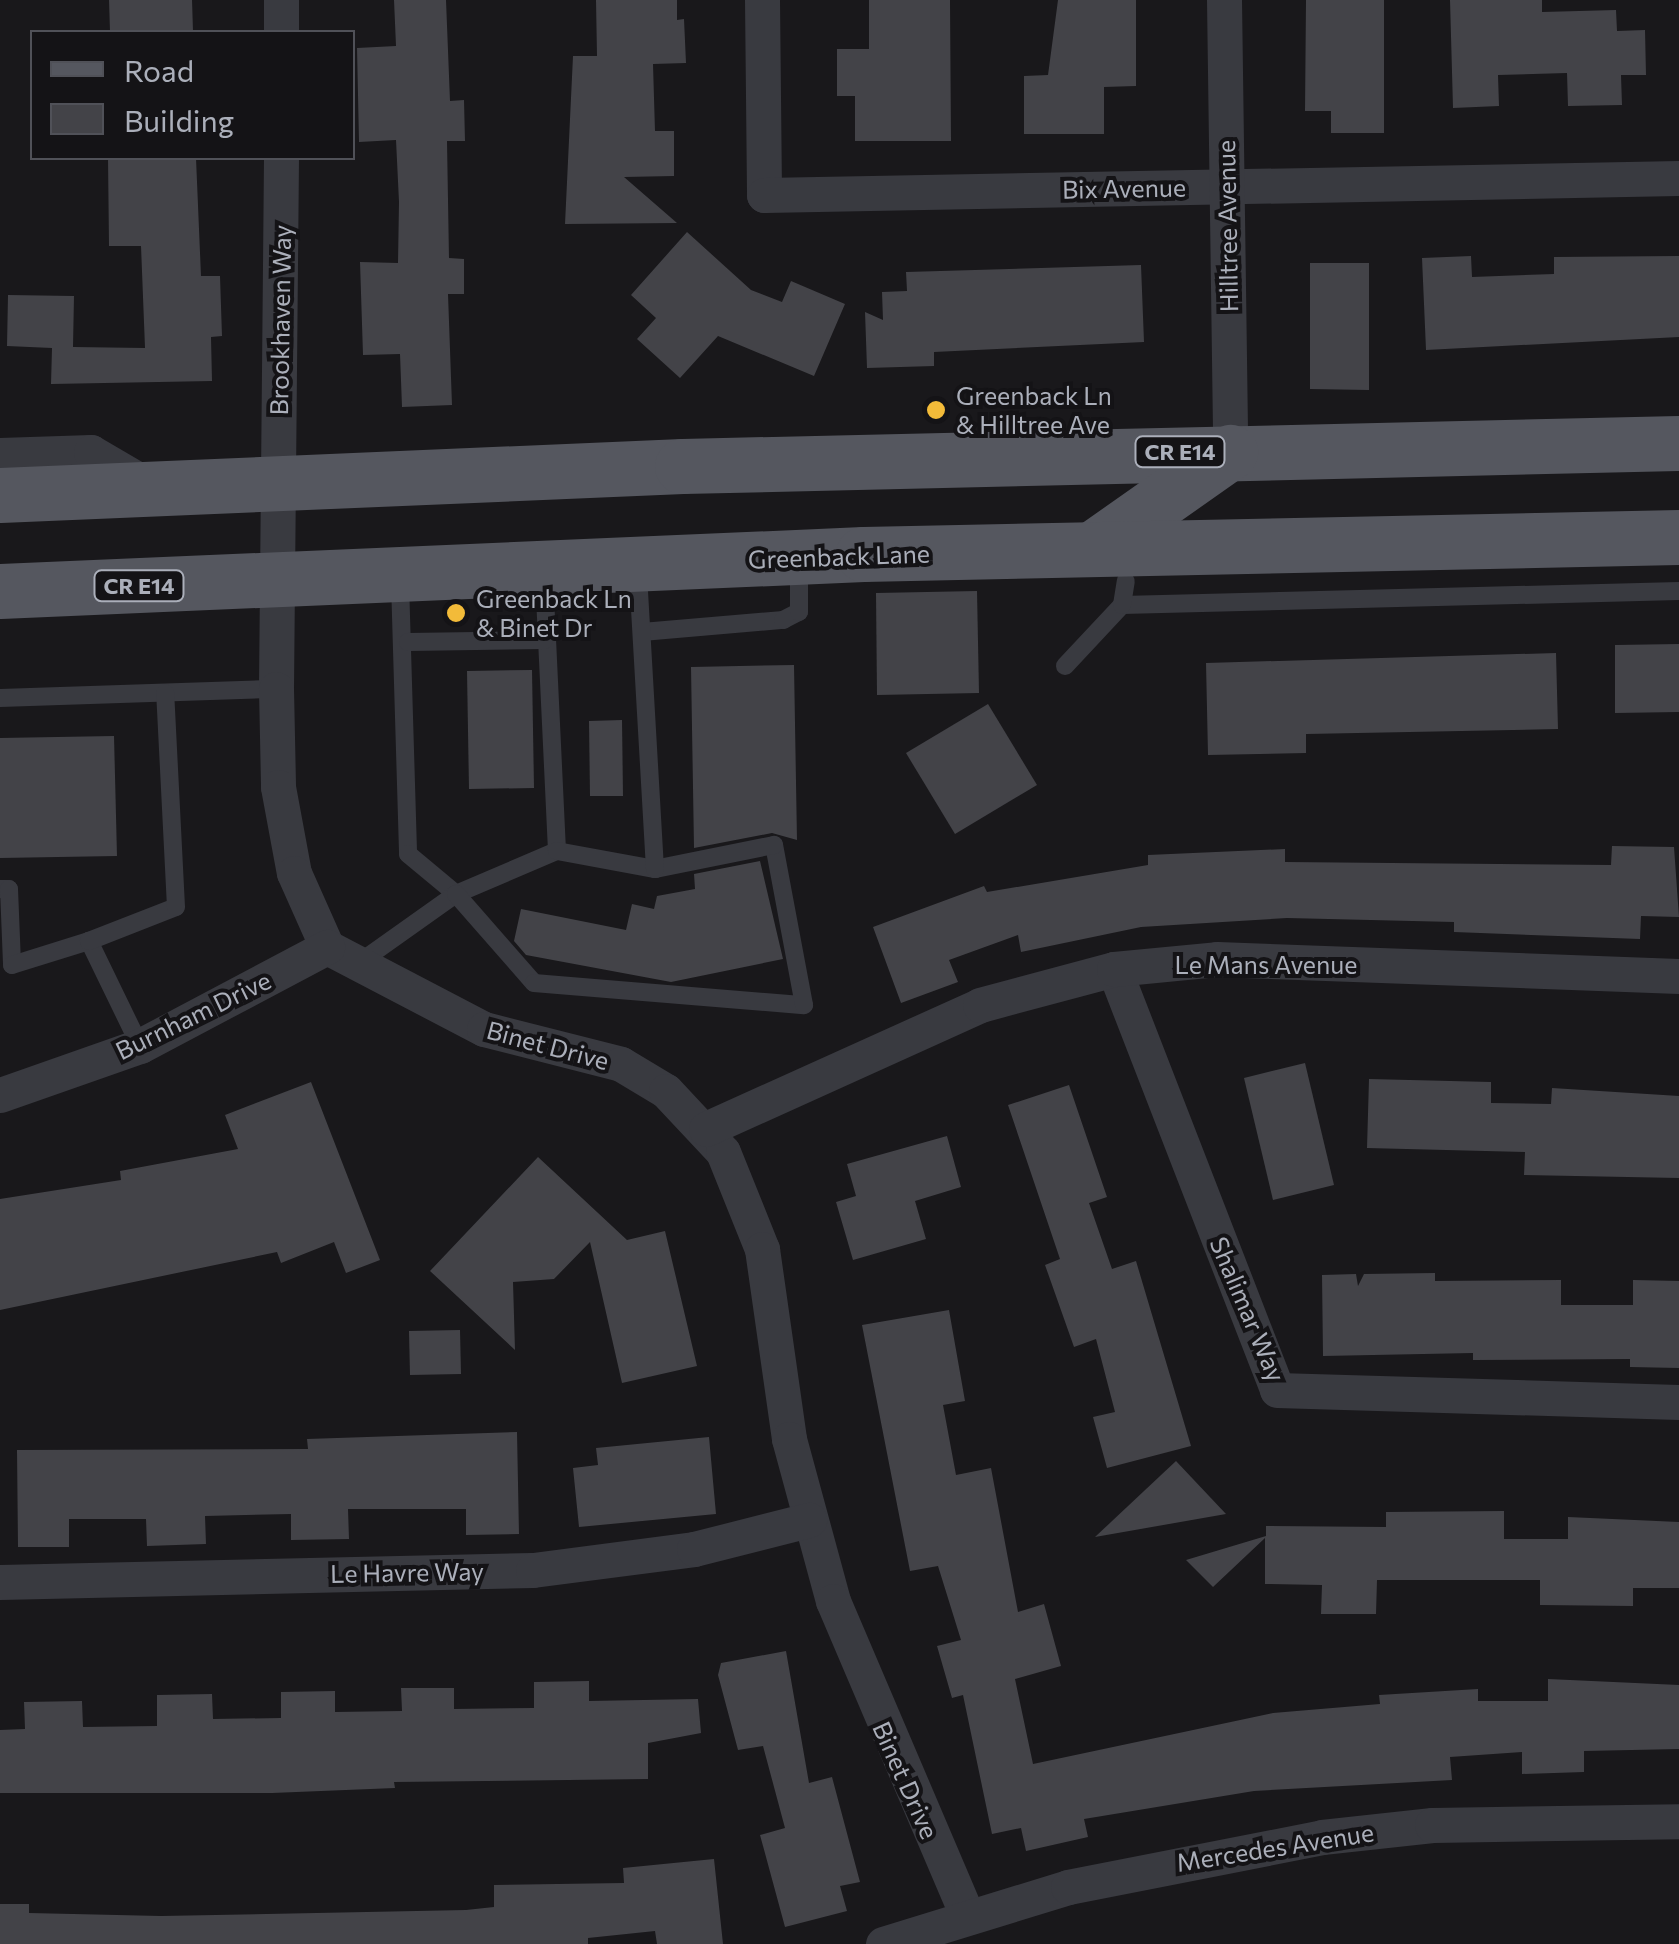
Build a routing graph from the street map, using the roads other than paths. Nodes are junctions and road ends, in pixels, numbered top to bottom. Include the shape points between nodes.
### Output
1 (281, 0) edge
2 (762, 0) edge
3 (1224, 0) edge
4 (282, 30) edge
5 (282, 160) edge
6 (1679, 178) edge
7 (1226, 186) junction
8 (1679, 443) edge
9 (1230, 452) junction
10 (0, 455) edge
11 (278, 482) junction
12 (154, 489) junction
13 (0, 495) edge
14 (1679, 537) edge
15 (798, 557) junction
16 (638, 565) junction
17 (1110, 565) junction
18 (544, 567) junction
19 (398, 572) junction
20 (278, 577) junction
21 (0, 590) edge
22 (1679, 590) edge
23 (1122, 604) junction
24 (642, 632) junction
25 (544, 640) junction
26 (408, 642) junction
27 (1064, 666) dead end
28 (276, 690) junction
29 (165, 693) junction
30 (0, 698) edge
31 (557, 850) junction
32 (655, 869) junction
33 (0, 889) edge
34 (456, 894) junction
35 (89, 942) junction
36 (327, 947) junction
37 (364, 960) junction
38 (1114, 969) junction
39 (1679, 976) edge
40 (140, 1046) junction
41 (0, 1095) edge
42 (706, 1129) junction
43 (1679, 1402) edge
44 (809, 1520) junction
45 (0, 1582) edge
46 (1679, 1821) edge
47 (968, 1916) junction
48 (882, 1944) edge

1 - 4 street
2 - 7 street, Bix Avenue via 764,196
3 - 7 street, Hilltree Avenue
5 - 11 street, Brookhaven Way
6 - 7 street, Bix Avenue
7 - 9 street, Hilltree Avenue
8 - 9 main road, CR E14
9 - 11 main road, CR E14
9 - 17 main road
10 - 12 street via 91,452
11 - 12 main road, CR E14
11 - 20 street
12 - 13 main road, CR E14
14 - 17 main road, Greenback Lane / CR E14
15 - 16 main road, Greenback Lane / CR E14
15 - 17 main road, Greenback Lane / CR E14
15 - 24 lane via 800,612 783,620
16 - 18 main road, Greenback Lane / CR E14
16 - 24 lane
17 - 23 lane
18 - 19 main road, Greenback Lane / CR E14
18 - 25 lane
19 - 20 main road, Greenback Lane / CR E14
19 - 26 lane
20 - 21 main road, Greenback Lane / CR E14
20 - 28 street
22 - 23 lane
23 - 27 lane
24 - 32 lane
25 - 26 lane
25 - 31 lane
26 - 34 lane via 408,854
28 - 29 lane
28 - 36 street via 278,787 294,873
29 - 30 lane
29 - 35 lane via 176,907
31 - 32 lane
31 - 34 lane
32 - 34 lane via 774,845 804,1005 534,982
33 - 35 lane via 8,889 12,965
34 - 37 lane
35 - 40 lane
36 - 37 street, Binet Drive
36 - 40 street, Burnham Drive
37 - 42 street, Binet Drive via 432,1008 484,1029 621,1064
38 - 39 street, Le Mans Avenue via 1218,959
38 - 42 street, Le Mans Avenue via 980,1005
38 - 43 street, Shalimar Way via 1277,1390
40 - 41 street, Burnham Drive
42 - 44 street, Binet Drive via 748,1199 762,1249
44 - 45 street, Le Havre Way via 694,1549 533,1570
44 - 47 street, Binet Drive via 867,1692
46 - 47 street, Mercedes Avenue via 1469,1824 1322,1837 1212,1854
47 - 48 street, Mercedes Avenue

